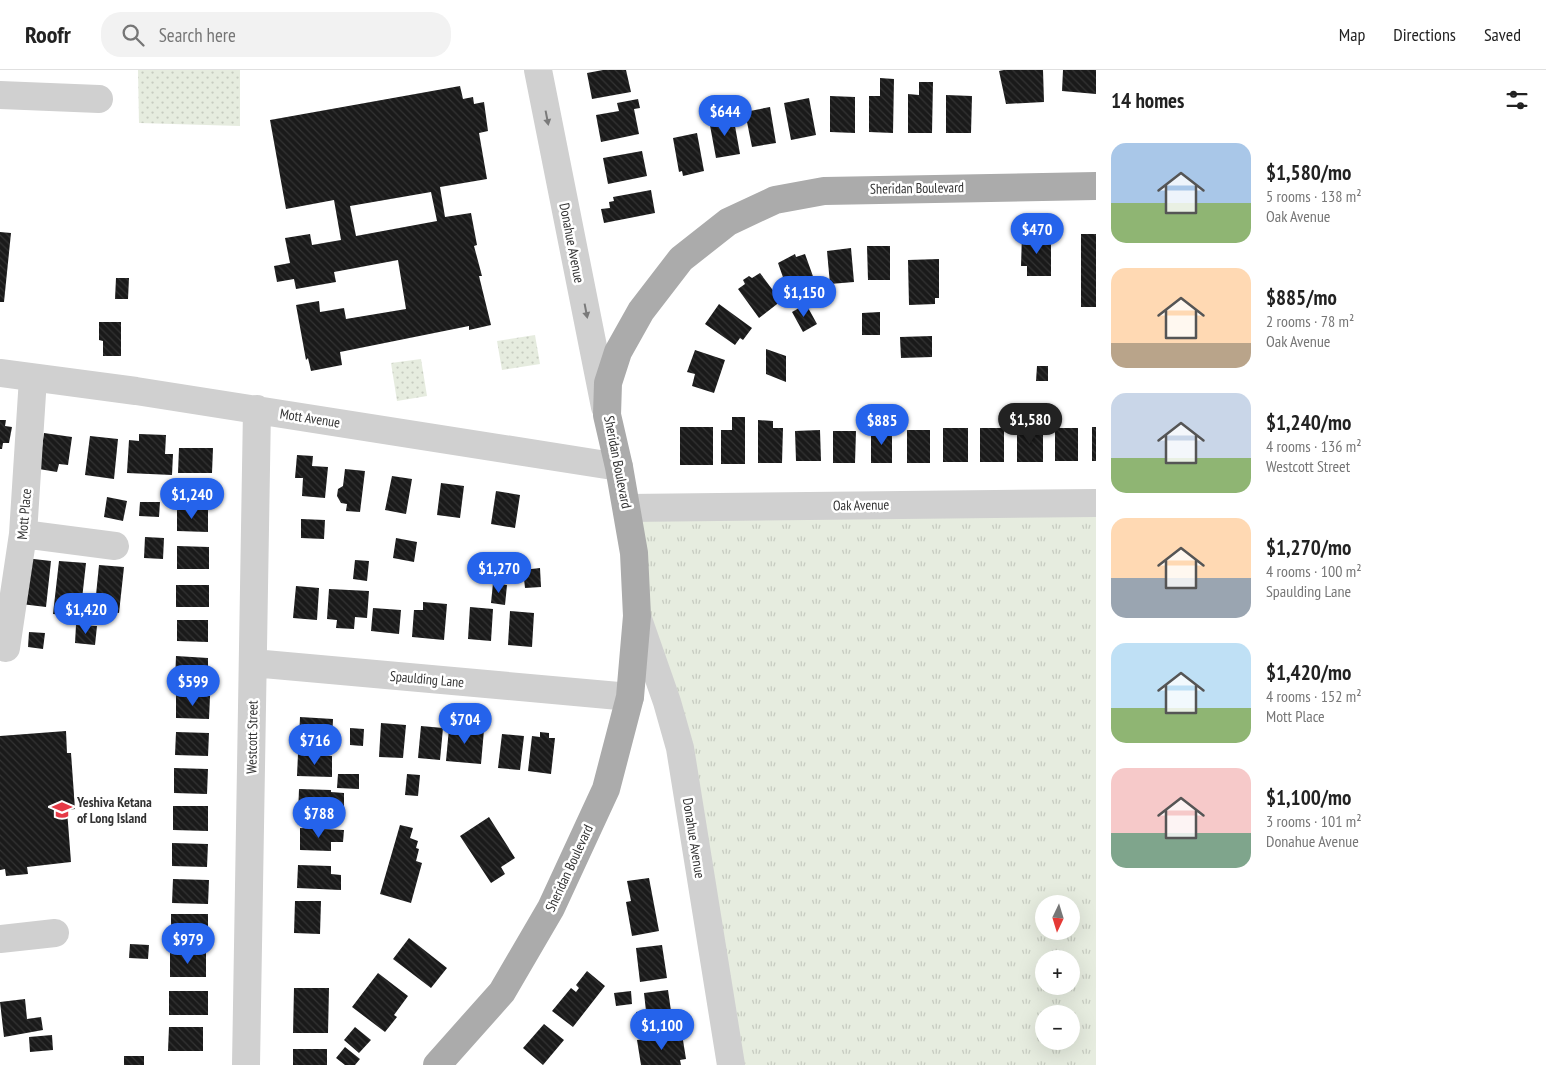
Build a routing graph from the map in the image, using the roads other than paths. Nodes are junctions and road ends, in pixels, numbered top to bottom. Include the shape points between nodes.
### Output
1 (538, 70) edge
2 (0, 95) edge
3 (100, 100) dead end
4 (1096, 186) edge
5 (0, 373) edge
6 (33, 378) junction
7 (257, 410) junction
8 (607, 415) junction
9 (619, 467) junction
10 (1096, 502) edge
11 (627, 508) junction
12 (23, 534) junction
13 (115, 546) dead end
14 (637, 616) junction
15 (6, 648) dead end
16 (253, 663) junction
17 (630, 697) junction
18 (55, 933) dead end
19 (0, 939) edge
20 (246, 1065) edge
21 (437, 1065) edge
22 (731, 1065) edge

1 -> 8 street, Donahue Avenue
2 - 3 street
4 - 8 main road, Sheridan Boulevard via 824,191 774,200 728,222 681,259 641,311 618,352 608,383
5 - 6 street, Mott Avenue
6 - 7 street, Mott Avenue
6 - 12 street, Mott Place
7 - 9 street, Mott Avenue
7 - 16 street, Westcott Street
8 - 9 main road, Sheridan Boulevard
9 - 11 main road, Sheridan Boulevard
10 - 11 street, Oak Avenue
11 - 14 main road, Sheridan Boulevard via 634,553
12 - 13 street
12 - 15 street, Mott Place
14 - 17 main road, Sheridan Boulevard
14 - 22 street, Donahue Avenue via 680,748
16 - 17 street, Spaulding Lane
16 - 20 street, Westcott Street
17 - 21 main road, Sheridan Boulevard via 606,789 551,908 502,992
18 - 19 street

